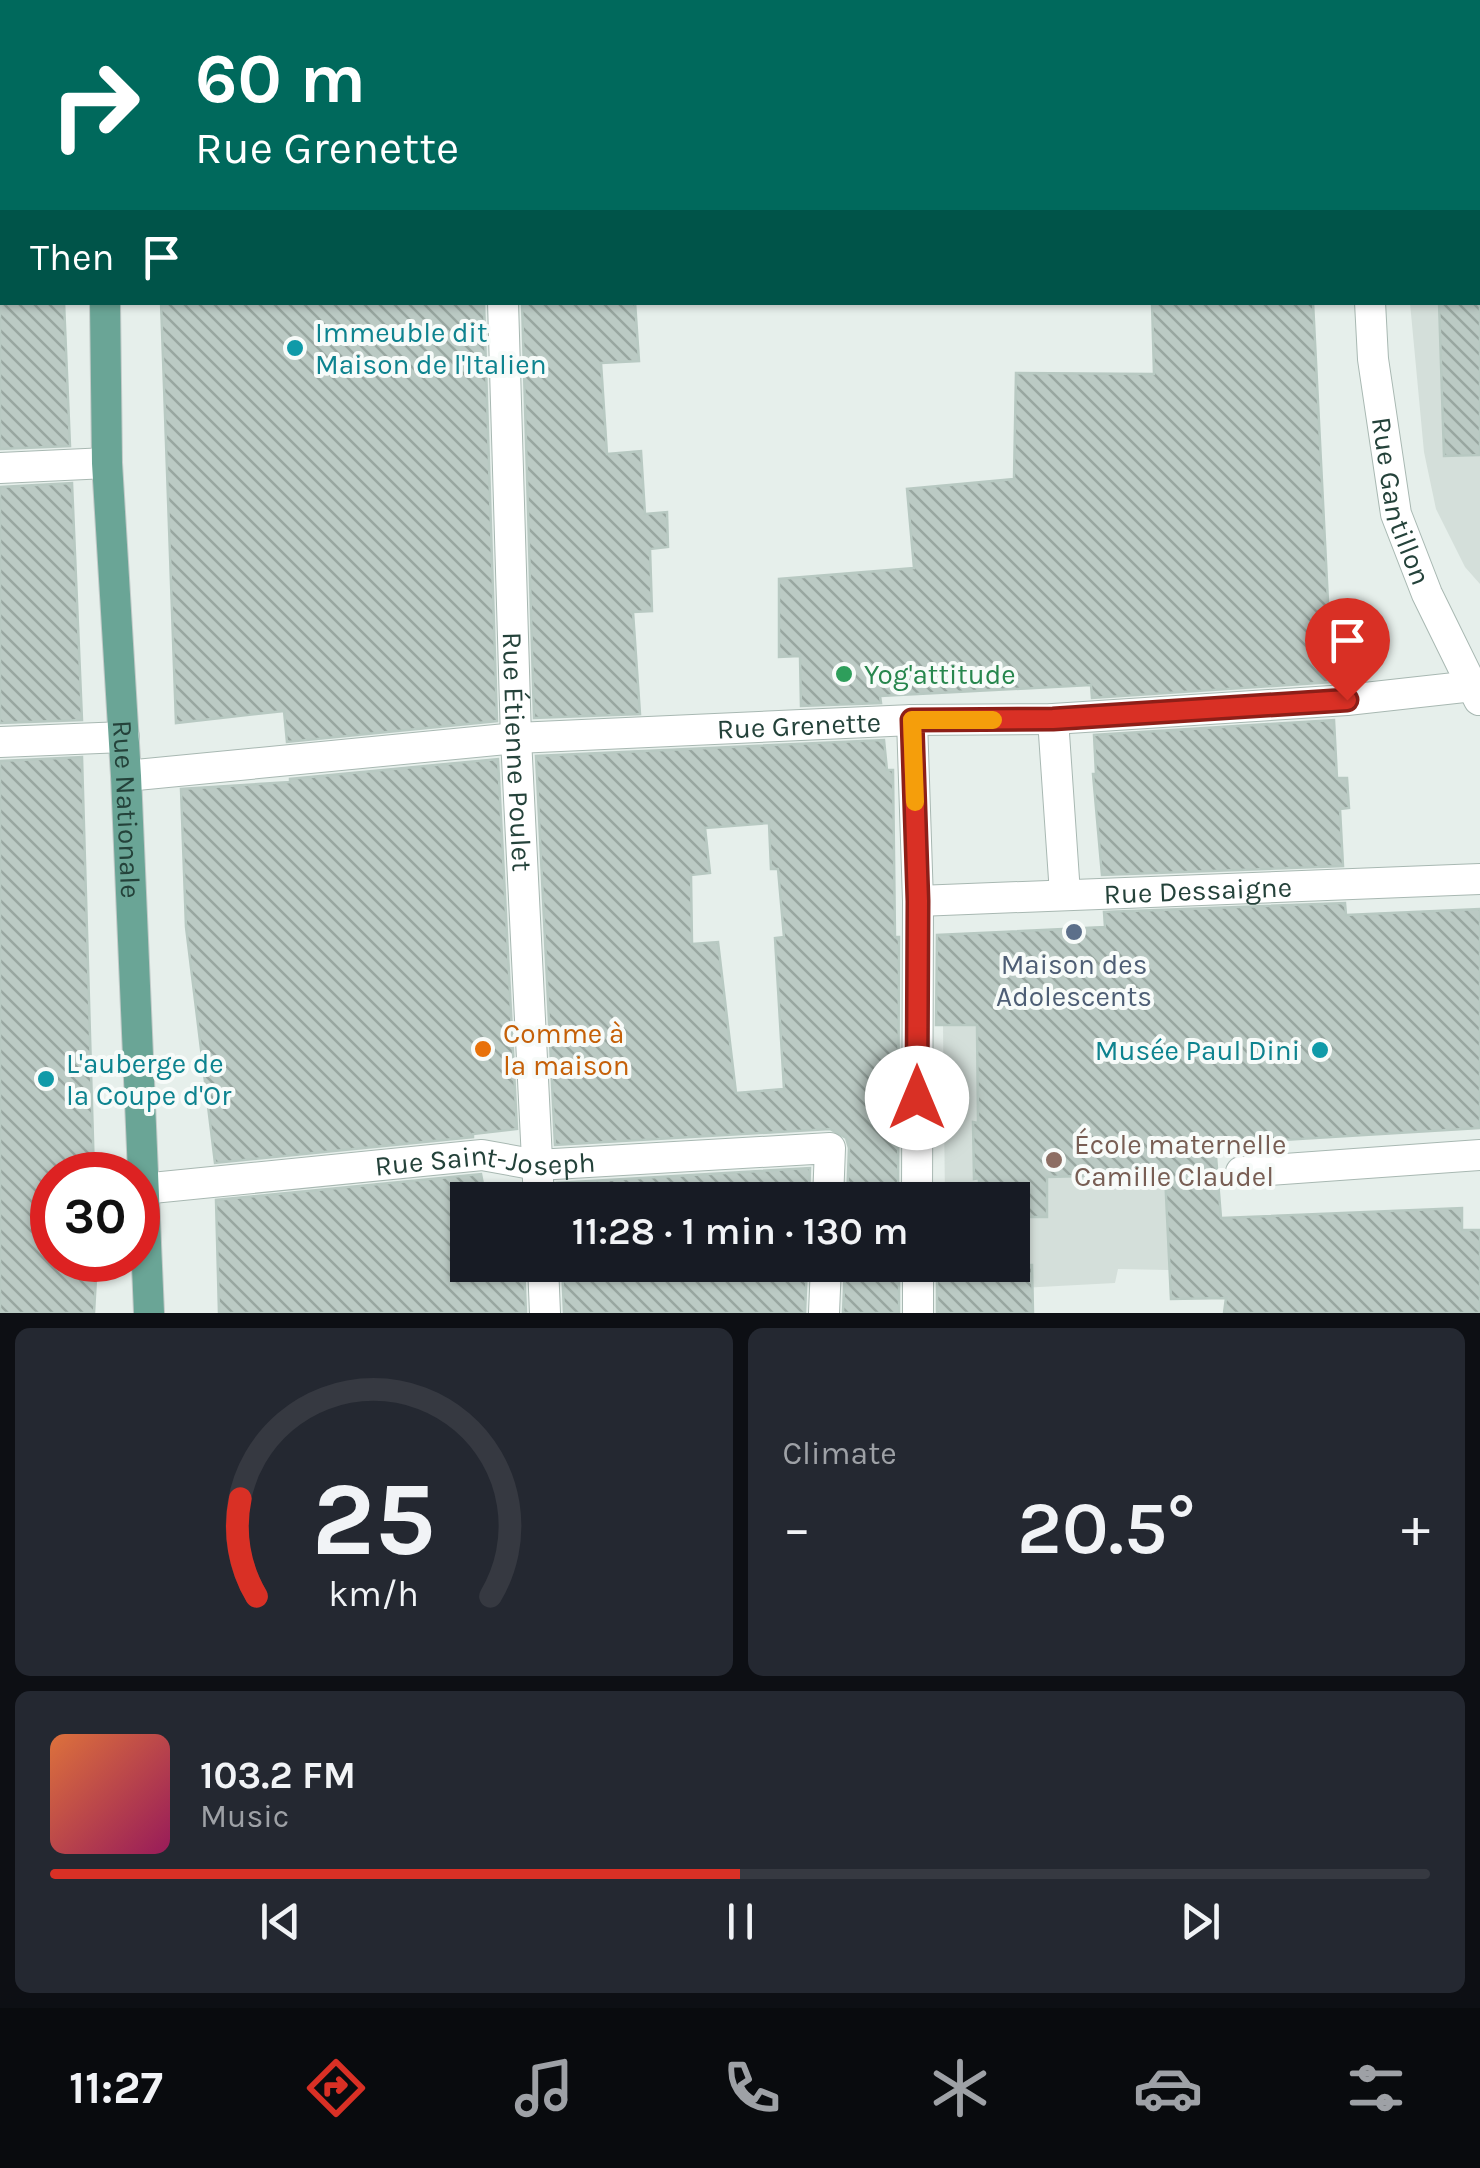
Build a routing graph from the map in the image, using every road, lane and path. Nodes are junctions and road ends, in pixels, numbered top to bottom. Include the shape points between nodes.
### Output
1 (104, 305) edge
2 (503, 305) edge
3 (1370, 305) edge
4 (108, 462) junction
5 (0, 468) edge
6 (1477, 694) edge
7 (1053, 719) junction
8 (912, 720) junction
9 (124, 736) junction
10 (516, 738) junction
11 (0, 742) edge
12 (126, 776) junction
13 (1480, 879) edge
14 (1065, 894) junction
15 (918, 901) junction
16 (141, 1152) edge
17 (1480, 1155) edge
18 (537, 1165) junction
19 (1241, 1172) dead end
20 (538, 1182) edge
21 (829, 1182) edge
22 (917, 1182) edge
23 (160, 1187) edge
24 (147, 1282) edge
25 (543, 1282) edge
26 (825, 1282) edge
27 (918, 1282) edge
28 (149, 1313) edge
29 (545, 1313) edge
30 (824, 1313) edge
31 (918, 1313) edge

1 - 4 main road, Rue Nationale
2 - 10 street, Rue Étienne Poulet
3 - 6 street, Rue Gantillon via 1396,514
4 - 5 street
4 - 9 main road, Rue Nationale
6 - 7 street, Rue Grenette
7 - 8 street, Rue Grenette
7 - 14 street
8 - 10 street, Rue Grenette
8 - 15 street
9 - 11 street
9 - 12 main road, Rue Nationale
10 - 12 street, Rue Grenette
10 - 18 street, Rue Étienne Poulet
12 - 16 main road, Rue Nationale
13 - 14 street, Rue Dessaigne
14 - 15 street, Rue Dessaigne
15 - 22 street
17 - 19 street
18 - 20 street, Rue Étienne Poulet
18 - 21 street, Rue Saint-Joseph via 830,1148
18 - 23 street, Rue Saint-Joseph via 482,1155
24 - 28 main road, Rue Nationale
25 - 29 street
26 - 30 street
27 - 31 street

